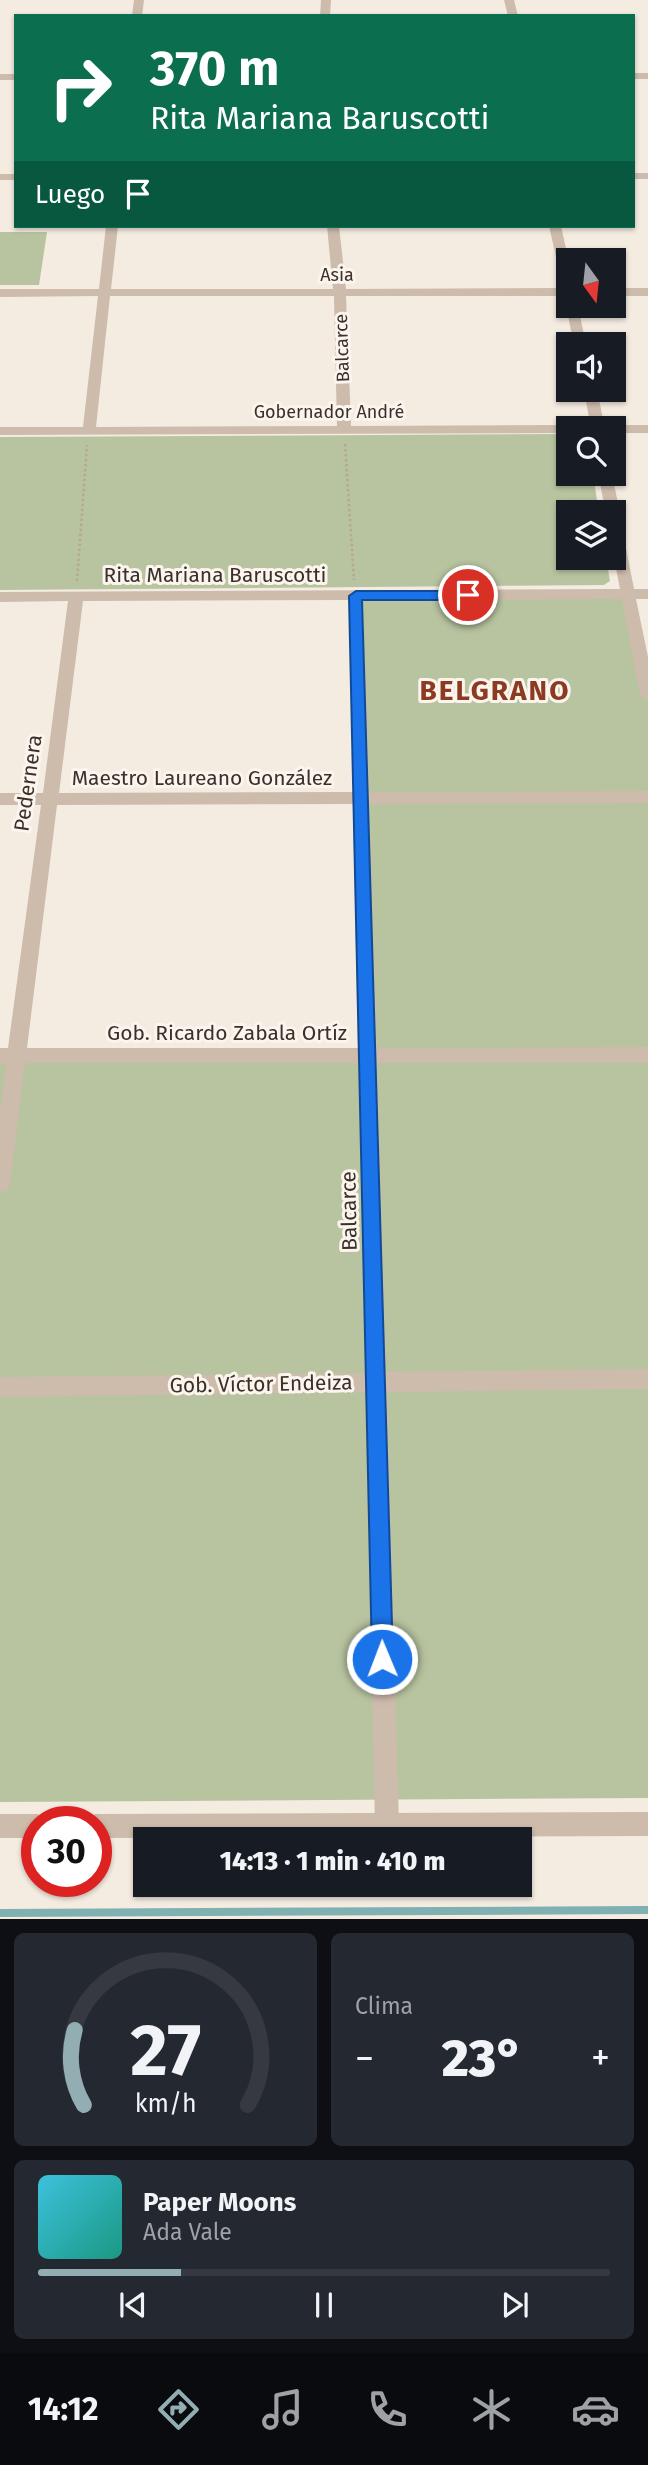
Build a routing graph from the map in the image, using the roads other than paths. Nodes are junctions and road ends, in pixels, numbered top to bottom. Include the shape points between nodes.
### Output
1 (112, 228) edge
2 (334, 228) edge
3 (555, 228) edge
4 (560, 248) edge
5 (556, 291) edge
6 (626, 292) edge
7 (648, 292) edge
8 (0, 293) edge
9 (104, 293) junction
10 (339, 293) junction
11 (344, 429) junction
12 (556, 429) edge
13 (626, 429) edge
14 (648, 429) edge
15 (0, 431) edge
16 (89, 431) junction
17 (623, 570) edge
18 (628, 594) junction
19 (648, 594) edge
20 (356, 596) junction
21 (0, 597) edge
22 (76, 597) junction
23 (648, 696) edge
24 (648, 797) edge
25 (0, 799) edge
26 (49, 799) junction
27 (362, 799) junction
28 (368, 1055) junction
29 (648, 1055) edge
30 (8, 1056) edge
31 (0, 1184) edge
32 (648, 1379) edge
33 (375, 1382) junction
34 (0, 1387) edge
35 (648, 1824) edge
36 (387, 1825) junction
37 (0, 1826) edge
38 (21, 1826) edge
39 (112, 1826) edge

1 - 9 street
2 - 10 street, Balcarce
3 - 4 street
5 - 10 street, Asia
6 - 7 street
8 - 9 street, Asia
9 - 10 street, Asia
9 - 16 street
10 - 11 street, Balcarce
11 - 12 street, Gobernador André
11 - 16 street, Gobernador André
13 - 14 street
15 - 16 street, Gobernador André
17 - 18 street
18 - 19 street, Rita Mariana Baruscotti
18 - 20 street, Rita Mariana Baruscotti
18 - 23 street
20 - 22 street, Rita Mariana Baruscotti
20 - 27 street, Balcarce
21 - 22 street, Rita Mariana Baruscotti
22 - 26 street, Pedernera
24 - 27 street, Maestro Laureano González
25 - 26 street, Maestro Laureano González
26 - 27 street, Maestro Laureano González
26 - 30 street, Pedernera
27 - 28 street, Balcarce
28 - 29 street, Gob. Ricardo Zabala Ortíz
28 - 30 street, Gob. Ricardo Zabala Ortíz
28 - 33 street, Balcarce
30 - 31 street, Pedernera
32 - 33 street, Gob. Víctor Endeiza
33 - 34 street, Gob. Víctor Endeiza
33 - 36 street, Balcarce
35 - 36 street
36 - 39 street
37 - 38 street

